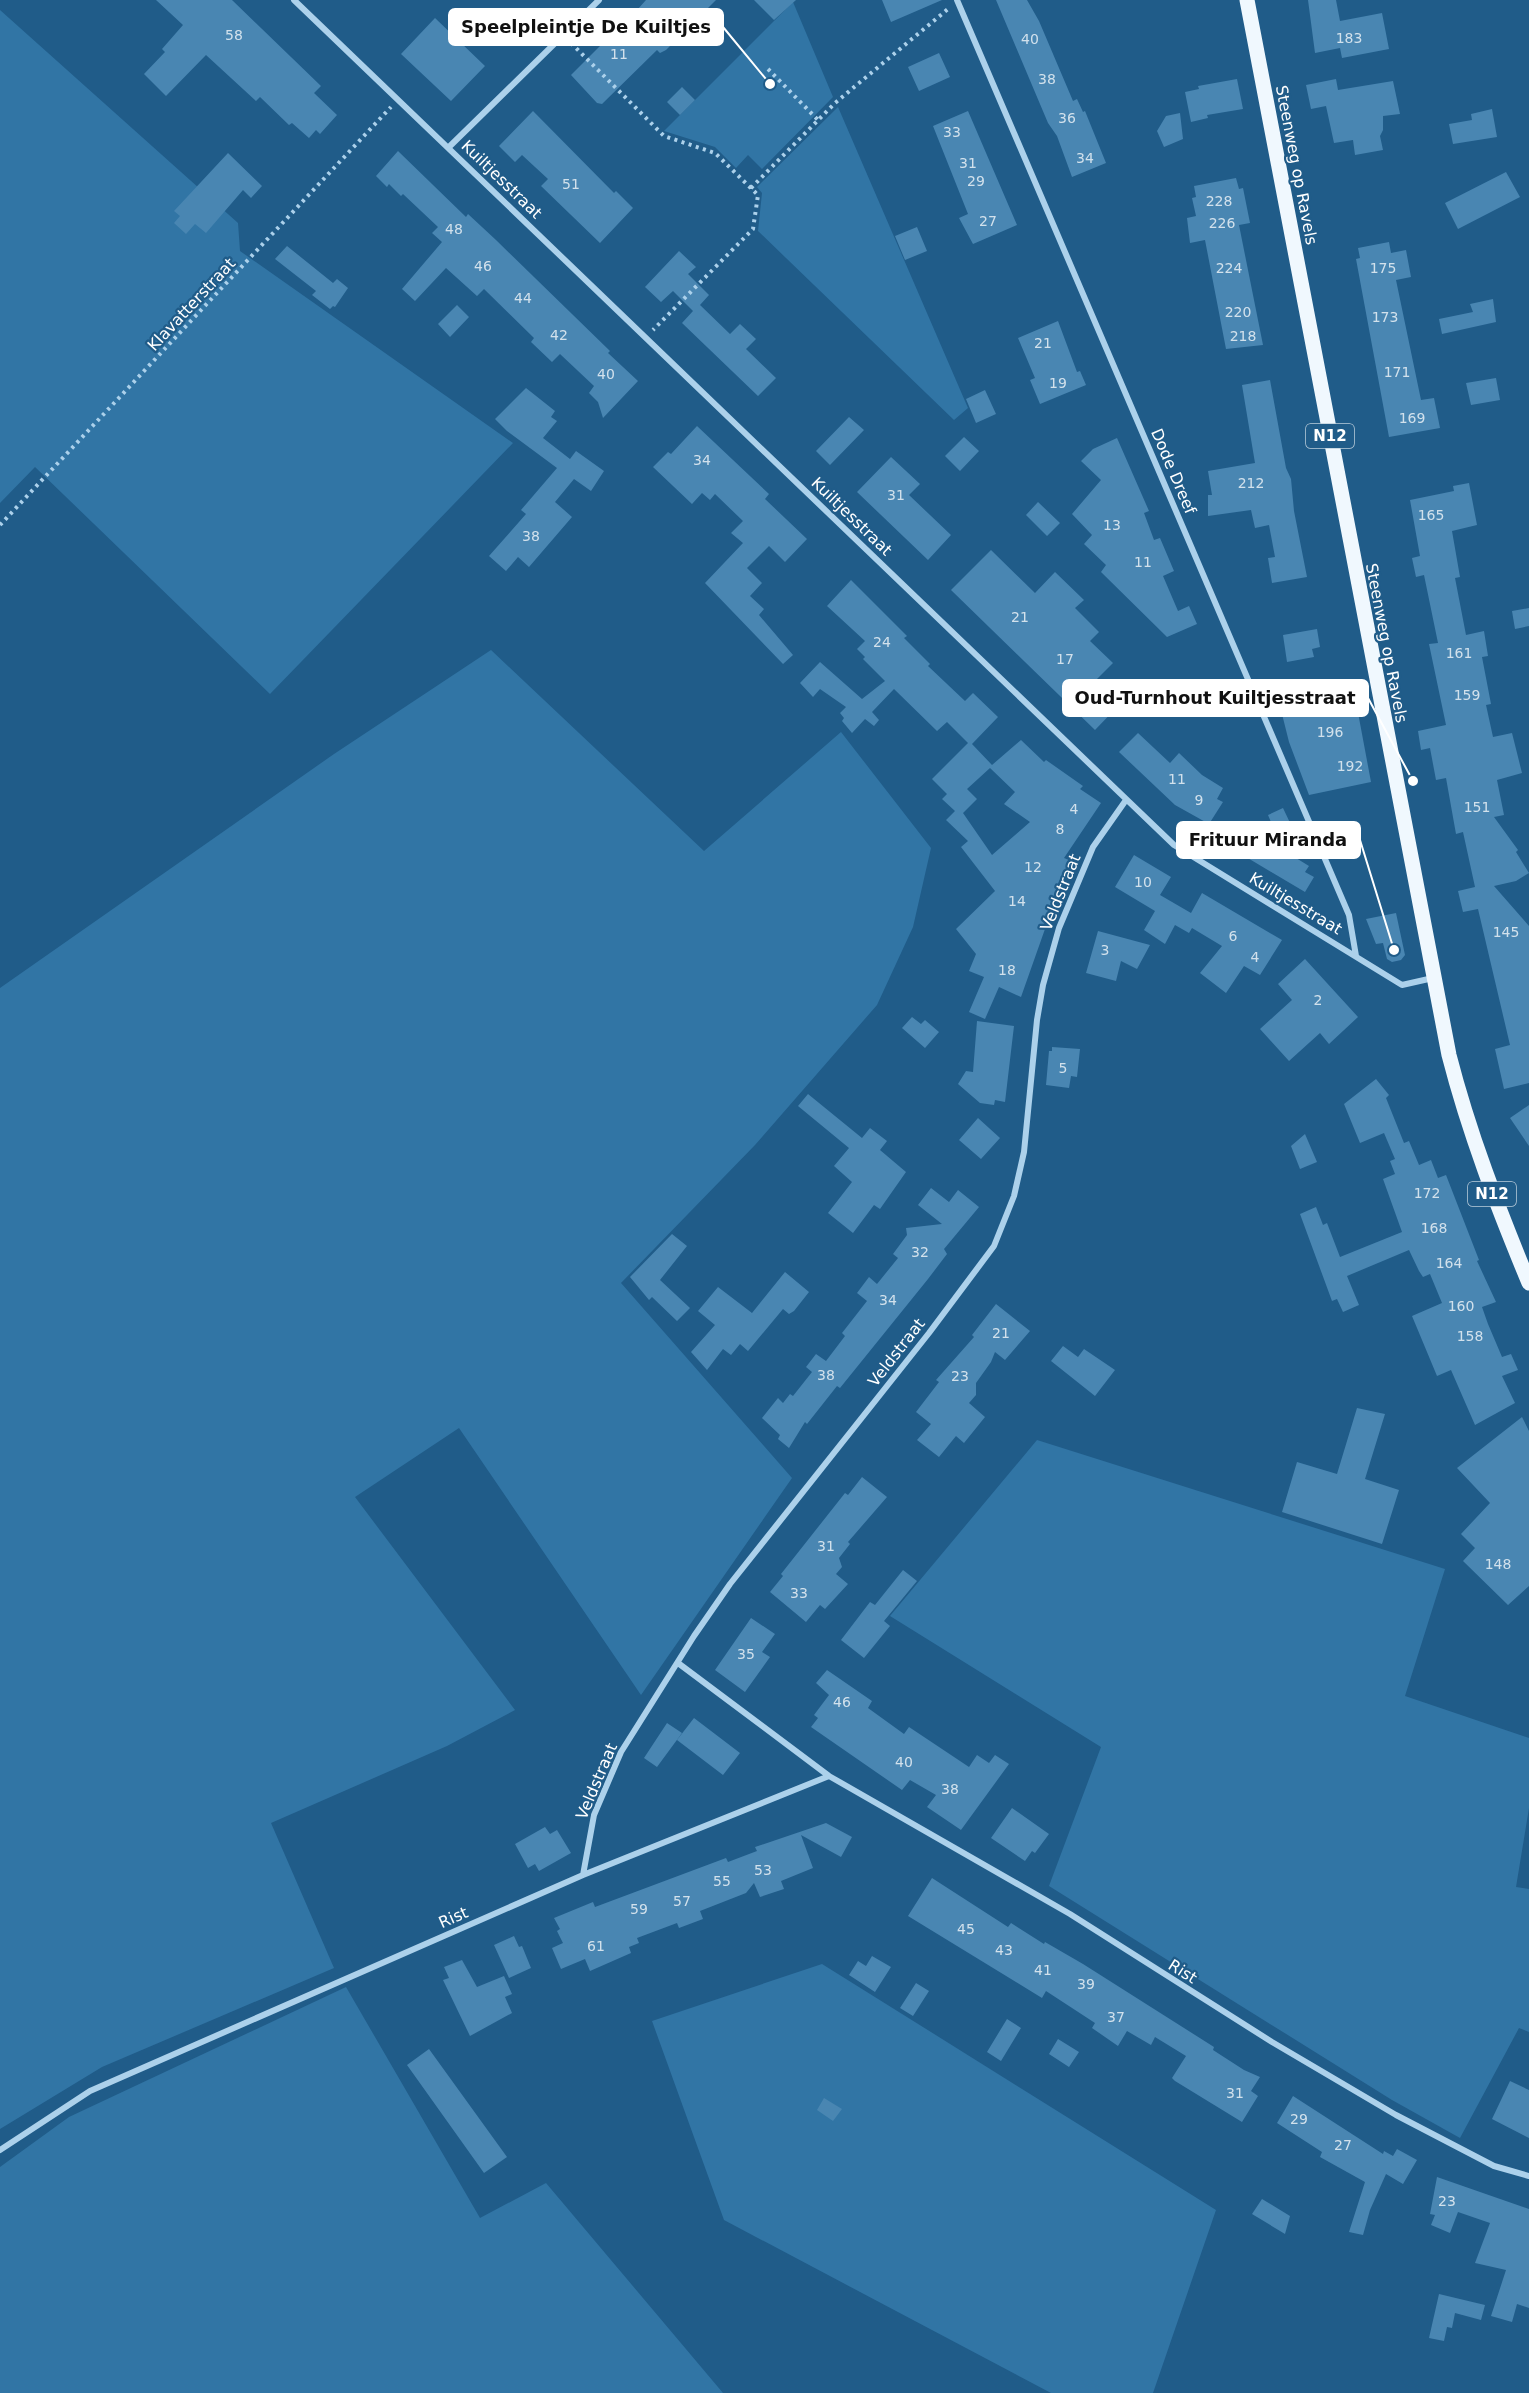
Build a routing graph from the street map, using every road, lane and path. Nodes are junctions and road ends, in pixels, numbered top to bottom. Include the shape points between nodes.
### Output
1 (294, 0) edge
2 (599, 0) edge
3 (958, 0) edge
4 (1247, 0) edge
5 (563, 35) junction
6 (768, 69) dead end
7 (398, 99) junction
8 (818, 120) junction
9 (449, 147) junction
10 (751, 188) junction
11 (646, 337) junction
12 (0, 525) edge
13 (1126, 800) junction
14 (1356, 956) junction
15 (1433, 978) junction
16 (1529, 1282) edge
17 (678, 1663) junction
18 (829, 1776) junction
19 (583, 1875) junction
20 (0, 2150) edge
21 (1529, 2176) edge

1 - 7 street, Kuiltjesstraat
2 - 5 street
3 - 8 path
3 - 14 street, Dode Dreef via 1349,915
4 - 15 main road, Steenweg op Ravels / N12
5 - 9 street
5 - 10 path via 664,136 715,153
6 - 8 path
7 - 9 street, Kuiltjesstraat
7 - 12 path, Klavatterstraat
8 - 10 path
9 - 11 street, Kuiltjesstraat
10 - 11 path via 758,195 753,229
11 - 13 street, Kuiltjesstraat
13 - 14 street, Kuiltjesstraat via 1174,845
13 - 17 street, Veldstraat via 1093,847 1059,928 1037,1020 1024,1152 1014,1196 994,1246 730,1584
14 - 15 street, Kuiltjesstraat via 1402,985
15 - 16 main road, Steenweg op Ravels / N12 via 1467,1121
17 - 18 street, Rist
17 - 19 street, Veldstraat via 621,1752 594,1815
18 - 19 street, Rist
18 - 21 street, Rist via 1070,1914 1396,2115 1494,2166
19 - 20 street, Rist via 90,2091

